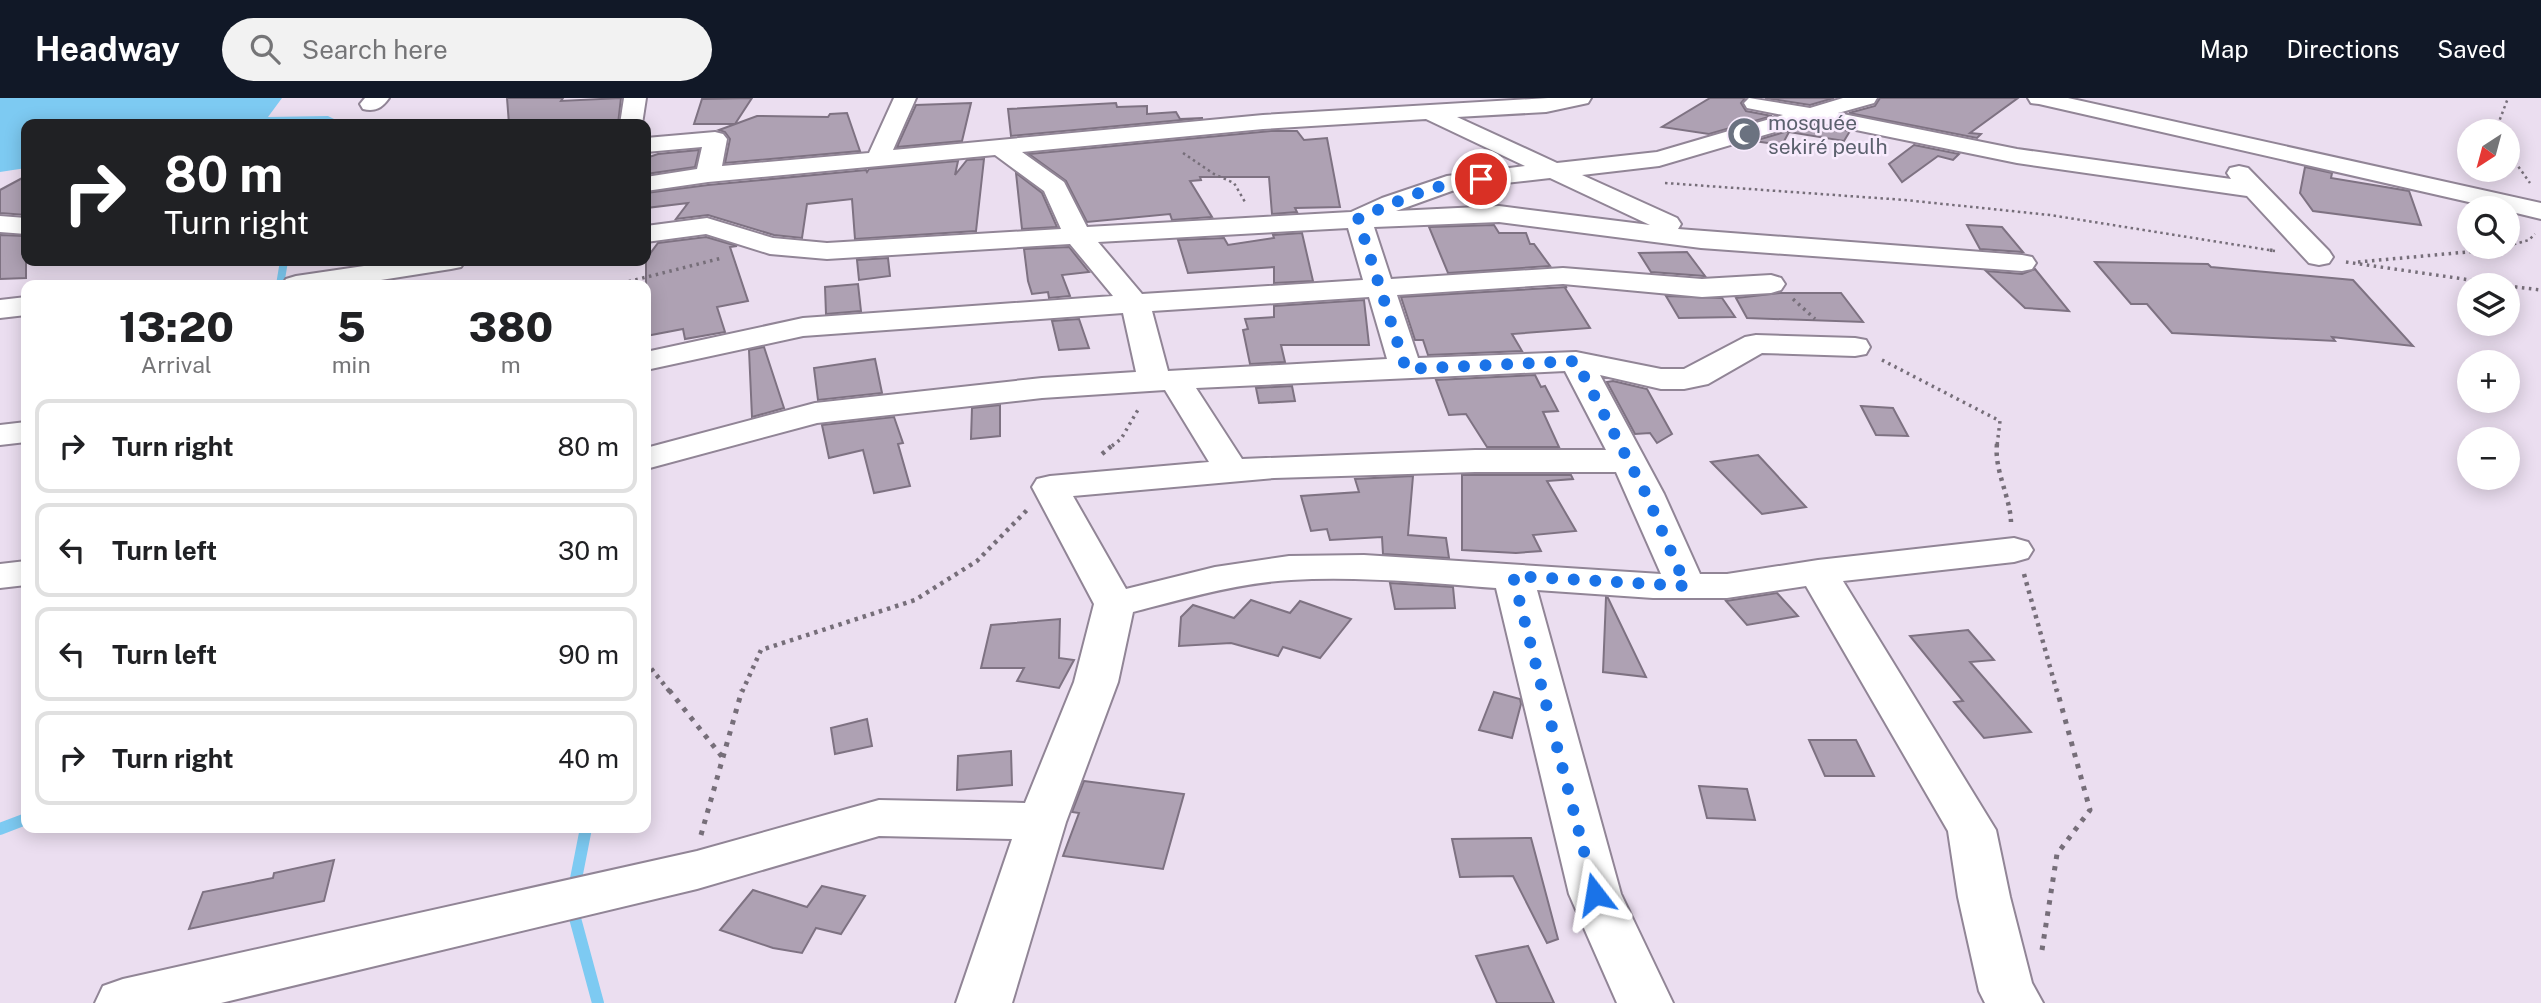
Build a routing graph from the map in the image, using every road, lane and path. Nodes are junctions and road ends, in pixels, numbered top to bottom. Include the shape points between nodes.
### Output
1 (635, 98) edge
2 (905, 98) edge
3 (1406, 98) edge
4 (1580, 98) edge
5 (1866, 98) edge
6 (2039, 98) edge
7 (2508, 98) edge
8 (1755, 103) dead end
9 (1427, 111) junction
10 (1815, 115) junction
11 (632, 119) edge
12 (2500, 119) edge
13 (1170, 131) junction
14 (2216, 138) junction
15 (651, 145) edge
16 (1000, 147) junction
17 (878, 158) junction
18 (1556, 172) junction
19 (2520, 172) edge
20 (698, 176) junction
21 (651, 183) edge
22 (1656, 183) dead end
23 (2256, 190) junction
24 (2537, 200) edge
25 (1358, 219) junction
26 (0, 224) edge
27 (1264, 224) junction
28 (21, 226) edge
29 (707, 226) junction
30 (2541, 227) edge
31 (651, 233) edge
32 (1078, 236) junction
33 (1701, 240) junction
34 (2520, 242) edge
35 (770, 246) junction
36 (2457, 253) edge
37 (2319, 257) junction
38 (2350, 262) junction
39 (2022, 263) dead end
40 (412, 266) edge
41 (2457, 278) edge
42 (327, 280) edge
43 (635, 280) edge
44 (1772, 284) dead end
45 (1380, 287) junction
46 (2520, 288) edge
47 (2541, 290) edge
48 (1135, 304) junction
49 (21, 307) edge
50 (0, 309) edge
51 (1856, 347) dead end
52 (651, 359) edge
53 (1576, 361) junction
54 (1406, 369) junction
55 (1164, 380) junction
56 (21, 433) edge
57 (0, 435) edge
58 (651, 458) edge
59 (1629, 461) junction
60 (1232, 471) junction
61 (2014, 550) dead end
62 (977, 561) dead end
63 (1818, 572) junction
64 (21, 574) edge
65 (0, 576) edge
66 (1513, 576) junction
67 (1686, 586) junction
68 (1114, 604) junction
69 (651, 668) edge
70 (723, 759) junction
71 (1042, 822) junction
72 (698, 870) junction
73 (123, 1003) edge
74 (984, 1003) edge
75 (1645, 1003) edge
76 (2015, 1003) edge

1 - 11 street
2 - 17 street
3 - 9 street
4 - 9 street via 1546,105
5 - 10 street
6 - 14 street
7 - 12 path
8 - 10 street
9 - 13 street
9 - 18 street
10 - 18 street via 1659,159
10 - 23 street via 2017,156
13 - 16 street
13 - 27 path via 1182,153 1214,177 1234,183
14 - 23 street via 2222,157
14 - 24 street
15 - 20 street via 715,139
16 - 17 street
16 - 32 street via 1055,187
17 - 20 street
18 - 25 street via 1456,181
18 - 33 street
19 - 24 path
20 - 21 street
20 - 29 street via 678,200 686,214
22 - 37 path via 2050,215
23 - 37 street
25 - 27 street
25 - 33 street via 1499,214
25 - 45 street
26 - 28 street
27 - 32 street
29 - 31 street
29 - 35 street
30 - 34 path
32 - 35 street via 827,251
32 - 48 street
33 - 39 street
35 - 43 path
36 - 38 path
37 - 38 path
38 - 41 path
40 - 42 street
44 - 45 street via 1702,288 1563,276
45 - 48 street
45 - 54 street
46 - 47 path
48 - 52 street via 853,321
48 - 55 street
49 - 50 street
51 - 53 street via 1756,344 1697,377 1684,379 1661,379
53 - 54 street
53 - 59 street
54 - 55 street
55 - 58 street via 1042,388 815,413
55 - 60 street
56 - 57 street
59 - 60 street via 1475,461
59 - 67 street
60 - 68 street via 1050,487
61 - 63 street
62 - 70 path via 915,600 761,650 748,673
63 - 67 street via 1727,586
63 - 76 street via 1972,830 2007,991
64 - 65 street
66 - 67 street
66 - 68 street via 1364,567 1289,568 1215,579
66 - 75 street via 1595,894
68 - 71 street via 1096,682
69 - 70 path
70 - 72 path via 701,835
71 - 72 street via 880,818
71 - 74 street
72 - 73 street

